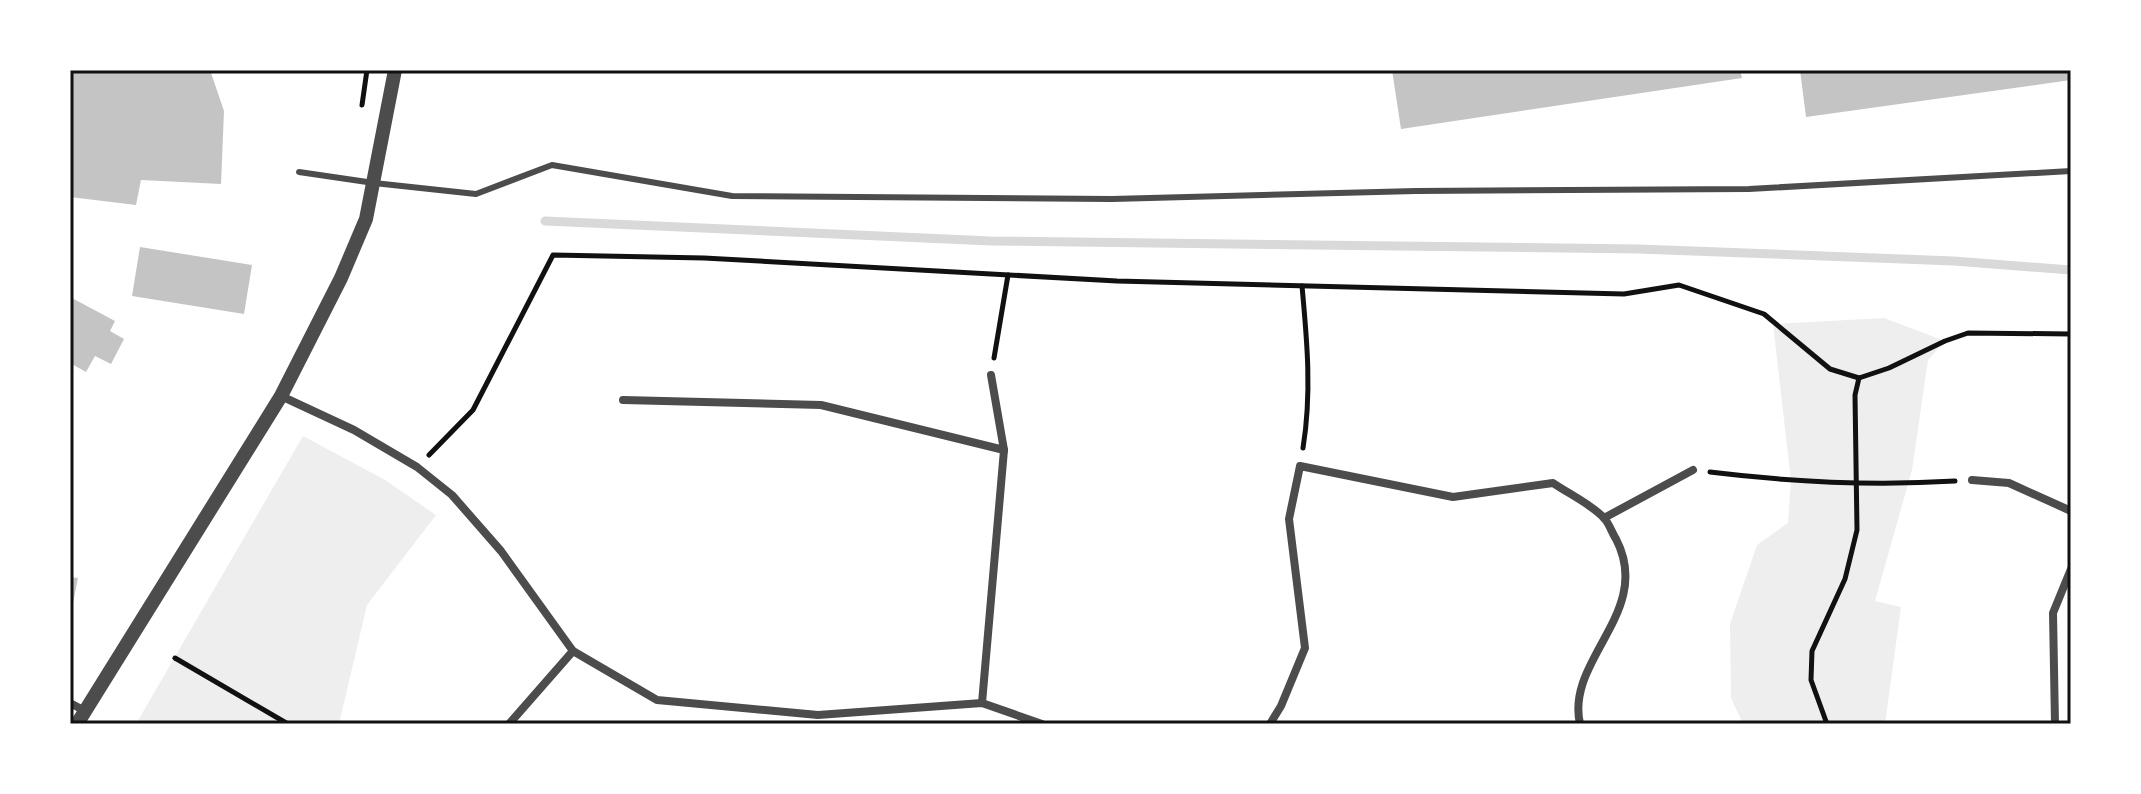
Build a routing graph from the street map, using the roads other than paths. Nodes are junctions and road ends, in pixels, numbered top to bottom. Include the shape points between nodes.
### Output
1 (395, 70) edge
2 (2071, 171) edge
3 (299, 172) dead end
4 (374, 183) junction
5 (991, 375) road end
6 (281, 396) junction
7 (623, 400) dead end
8 (1004, 450) junction
9 (1693, 470) road end
10 (1972, 480) road end
11 (2071, 511) edge
12 (1604, 518) junction
13 (2071, 569) edge
14 (573, 651) junction
15 (70, 703) edge
16 (982, 703) junction
17 (81, 718) edge
18 (509, 724) edge
19 (1042, 724) edge
20 (1270, 724) edge
21 (1580, 724) edge
22 (2055, 724) edge

1 - 4 street
2 - 4 lane via 1749,189 1112,199 732,196 552,165 476,194
3 - 4 lane
4 - 6 street via 354,248
5 - 8 street
6 - 14 street via 354,430 452,495
6 - 17 street
7 - 8 street via 821,405
8 - 16 street
9 - 12 street
10 - 11 street via 2009,483
12 - 20 street via 1553,483 1453,497 1300,466 1289,519 1305,648
12 - 21 street via 1622,550 1626,586 1609,633 1587,669 1577,712
13 - 22 street via 2053,613
14 - 16 street via 657,700 818,715
14 - 18 street
15 - 17 street
16 - 19 street

